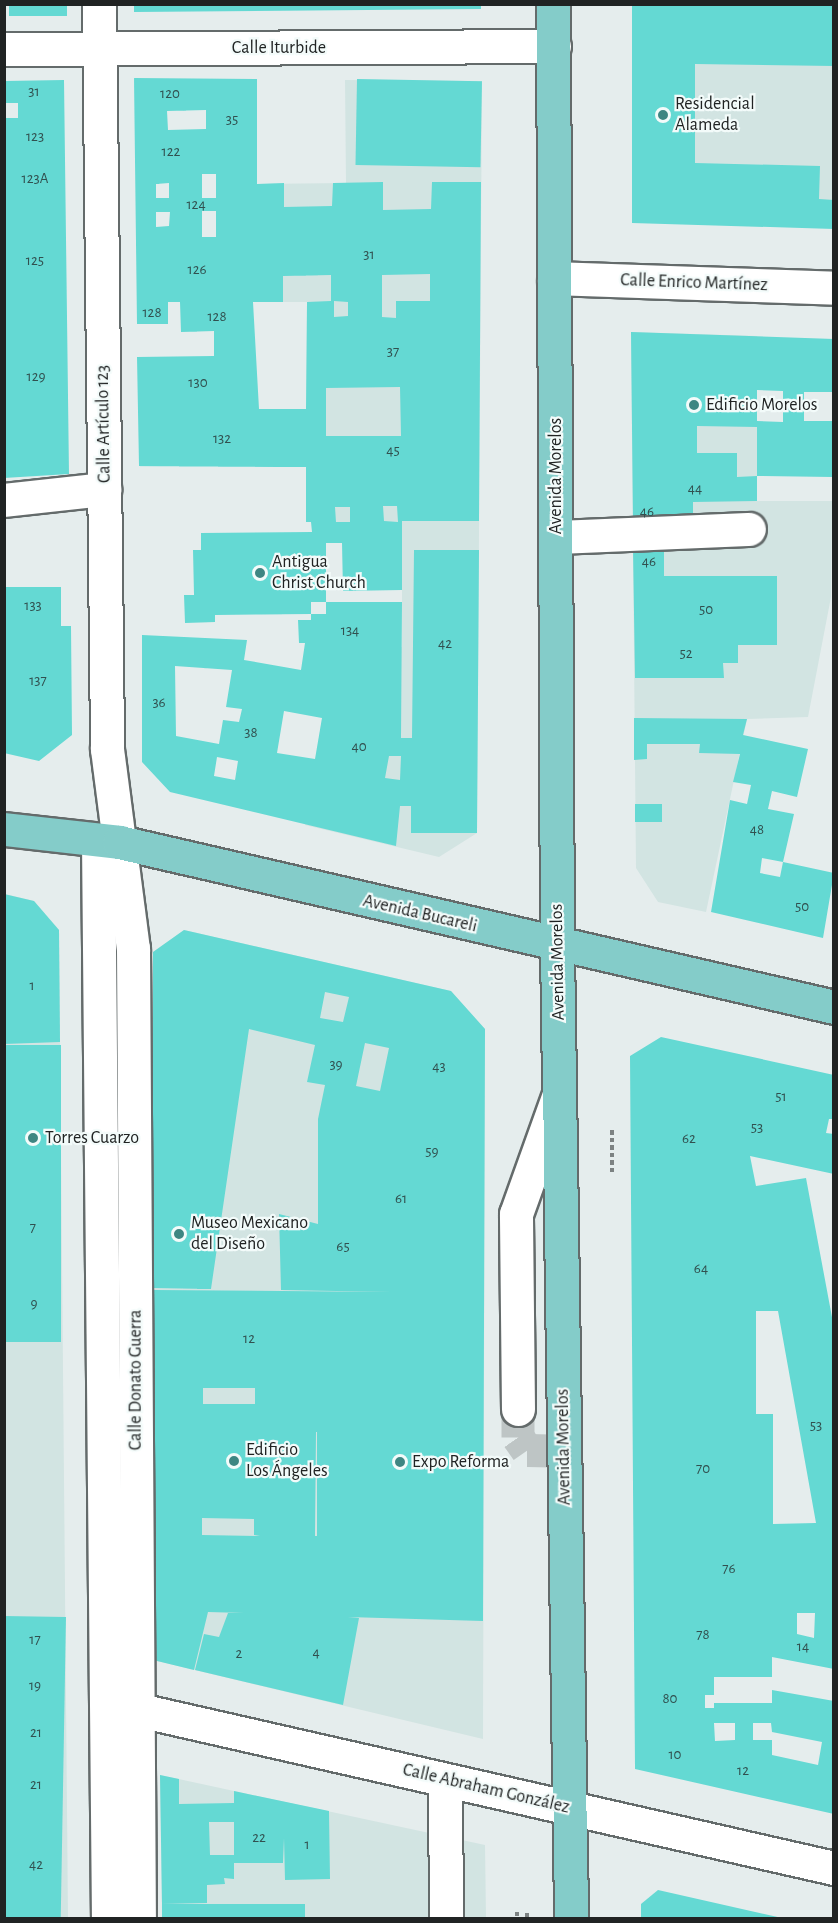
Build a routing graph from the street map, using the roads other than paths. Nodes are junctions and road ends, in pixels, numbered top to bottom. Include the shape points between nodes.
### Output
1 (99, 4) edge
2 (553, 4) edge
3 (554, 46) junction
4 (99, 48) junction
5 (4, 49) edge
6 (554, 278) junction
7 (834, 288) edge
8 (104, 489) junction
9 (4, 500) edge
10 (749, 529) dead end
11 (556, 537) junction
12 (4, 829) edge
13 (108, 841) junction
14 (557, 946) junction
15 (832, 1000) edge
16 (559, 1093) junction
17 (518, 1409) tunnel mouth
18 (139, 1710) junction
19 (445, 1780) junction
20 (570, 1808) junction
21 (834, 1868) edge
22 (108, 1918) edge
23 (139, 1918) edge
24 (446, 1918) edge
25 (571, 1918) edge

1 - 4 street, Calle Artículo 123
2 - 3 main road, Avenida Morelos
3 - 4 street, Calle Iturbide
3 - 6 main road, Avenida Morelos
4 - 5 street, Calle Iturbide
4 - 8 street, Calle Artículo 123
6 - 7 street, Calle Enrico Martínez
6 - 11 main road, Avenida Morelos
8 - 9 street
8 - 13 street, Calle Artículo 123
10 - 11 street
11 - 14 main road, Avenida Morelos
12 - 13 main road, Avenida Bucareli
13 - 14 main road, Avenida Bucareli
13 - 18 street, Calle Donato Guerra via 133,948
13 - 22 street
14 - 15 main road, Avenida Bucareli
14 - 16 main road, Avenida Morelos
16 - 17 street via 516,1214
16 - 20 main road, Avenida Morelos
18 - 19 street, Calle Abraham González
18 - 23 street, Calle Donato Guerra
19 - 20 street, Calle Abraham González
19 - 24 street
20 - 21 street, Calle Abraham González
20 - 25 main road, Avenida Morelos

